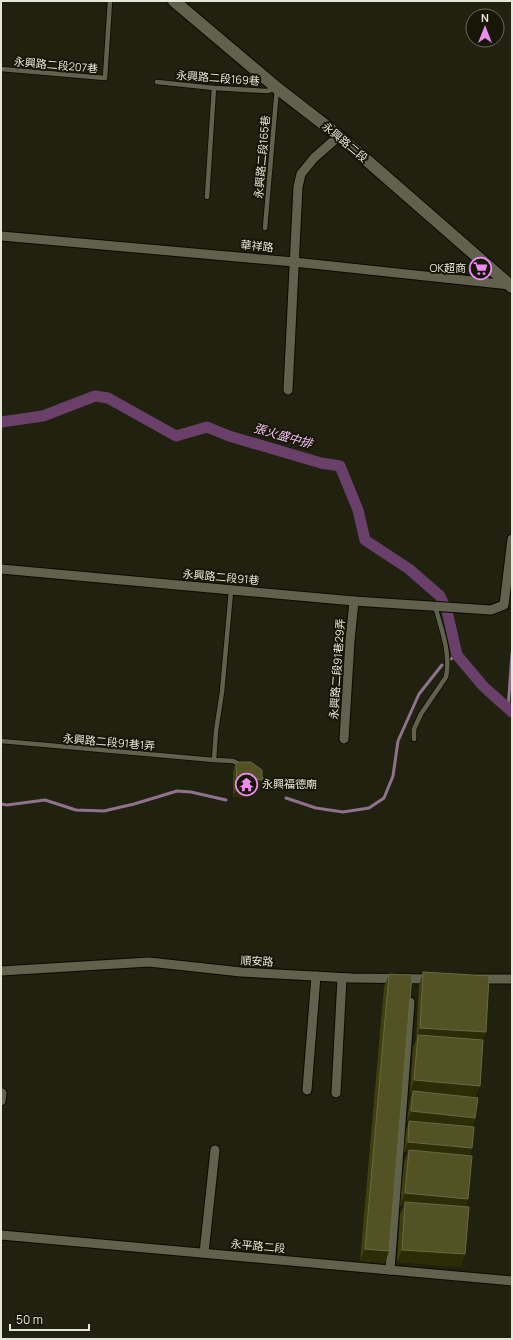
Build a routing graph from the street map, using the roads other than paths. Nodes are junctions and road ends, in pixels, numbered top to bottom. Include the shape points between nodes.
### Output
1 (110, 1) edge
2 (174, 1) edge
3 (1, 69) edge
4 (157, 82) dead end
5 (214, 88) junction
6 (277, 88) junction
7 (339, 136) junction
8 (208, 197) dead end
9 (265, 228) dead end
10 (1, 236) edge
11 (294, 262) junction
12 (511, 286) edge
13 (288, 390) dead end
14 (512, 539) edge
15 (1, 569) edge
16 (231, 590) junction
17 (354, 601) junction
18 (437, 606) junction
19 (344, 739) dead end
20 (1, 740) edge
21 (414, 740) dead end
22 (214, 760) junction
23 (245, 768) edge
24 (251, 771) edge
25 (282, 788) dead end
26 (1, 971) edge
27 (316, 976) junction
28 (342, 978) junction
29 (443, 979) edge
30 (466, 979) edge
31 (512, 980) edge
32 (411, 987) junction
33 (307, 1090) dead end
34 (336, 1093) dead end
35 (215, 1150) dead end
36 (1, 1235) edge
37 (204, 1253) junction
38 (390, 1270) junction
39 (512, 1281) edge

1 - 3 lane, 永興路二段207巷 via 105,78
2 - 6 street, 永興路二段
4 - 5 lane, 永興路二段169巷
5 - 6 lane, 永興路二段169巷 via 267,91
5 - 8 lane
6 - 7 street, 永興路二段
6 - 9 lane, 永興路二段165巷
7 - 11 street via 314,158 302,174 298,187
7 - 12 street, 永興路二段
10 - 11 street, 華祥路
11 - 12 street, 華祥路
11 - 13 street
14 - 18 street, 永興路二段91巷 via 504,605 491,610
15 - 16 street, 永興路二段91巷
16 - 17 street, 永興路二段91巷
16 - 22 lane
17 - 18 street, 永興路二段91巷
17 - 19 street, 永興路二段91巷29弄
18 - 21 lane via 447,672 416,724
20 - 22 lane, 永興路二段91巷1弄
22 - 23 lane, 永興路二段91巷1弄 via 233,761
24 - 25 lane via 268,783
26 - 27 street, 順安路 via 149,962 241,972
27 - 28 street, 順安路
27 - 33 street
28 - 32 street, 順安路
28 - 34 street
29 - 32 street, 順安路
30 - 31 street
32 - 38 street
35 - 37 street
36 - 37 street, 永平路二段
37 - 38 street, 永平路二段
38 - 39 street, 永平路二段

